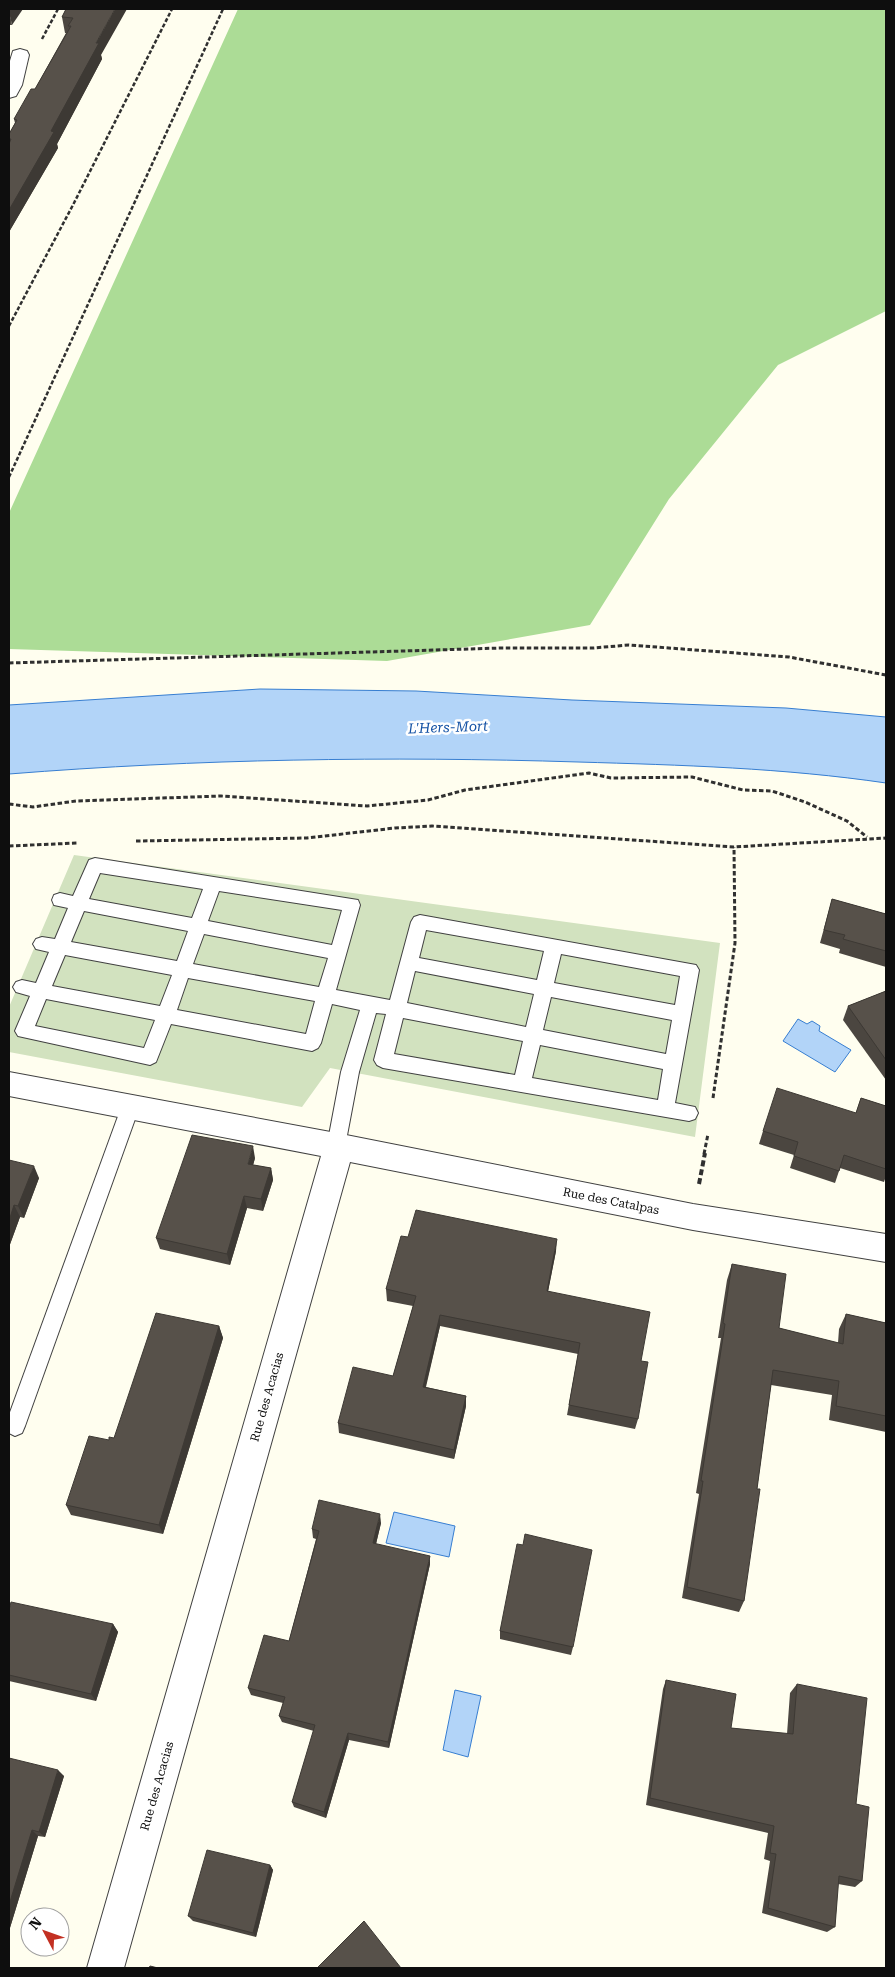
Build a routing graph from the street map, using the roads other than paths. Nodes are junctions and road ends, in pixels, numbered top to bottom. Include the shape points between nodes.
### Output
1 (20, 56) road end
2 (9, 92) edge
3 (213, 883) junction
4 (60, 900) dead end
5 (78, 904) junction
6 (198, 926) junction
7 (42, 944) dead end
8 (554, 946) junction
9 (60, 947) junction
10 (338, 953) junction
11 (409, 964) junction
12 (182, 970) junction
13 (22, 987) dead end
14 (544, 988) junction
15 (41, 991) junction
16 (325, 996) junction
17 (370, 1004) junction
18 (397, 1009) junction
19 (682, 1014) junction
20 (166, 1015) junction
21 (533, 1035) junction
22 (673, 1063) junction
23 (9, 1084) edge
24 (522, 1084) junction
25 (130, 1108) junction
26 (665, 1108) junction
27 (689, 1113) dead end
28 (336, 1146) junction
29 (886, 1248) edge
30 (14, 1426) dead end
31 (106, 1968) edge

1 - 2 street
3 - 5 lane via 95,865
3 - 6 lane
3 - 10 lane via 352,905
4 - 5 lane
5 - 6 lane
5 - 9 lane
6 - 10 lane
6 - 12 lane
7 - 9 lane
8 - 11 lane via 420,922
8 - 14 lane
8 - 19 lane via 690,970
9 - 12 lane
9 - 15 lane
10 - 16 lane
11 - 14 lane
11 - 18 lane
12 - 16 lane
12 - 20 lane
13 - 15 lane
14 - 19 lane
14 - 21 lane
15 - 20 lane
15 - 20 lane via 24,1031 150,1057
16 - 17 lane
16 - 20 lane via 312,1043
17 - 18 lane
17 - 28 lane via 350,1072
18 - 21 lane
18 - 24 lane via 383,1060
19 - 22 lane
21 - 22 lane
21 - 24 lane
22 - 26 lane
23 - 25 street
24 - 26 lane
25 - 28 street
25 - 30 lane
26 - 27 lane
28 - 29 street, Rue des Catalpas via 693,1217
28 - 31 street, Rue des Acacias

